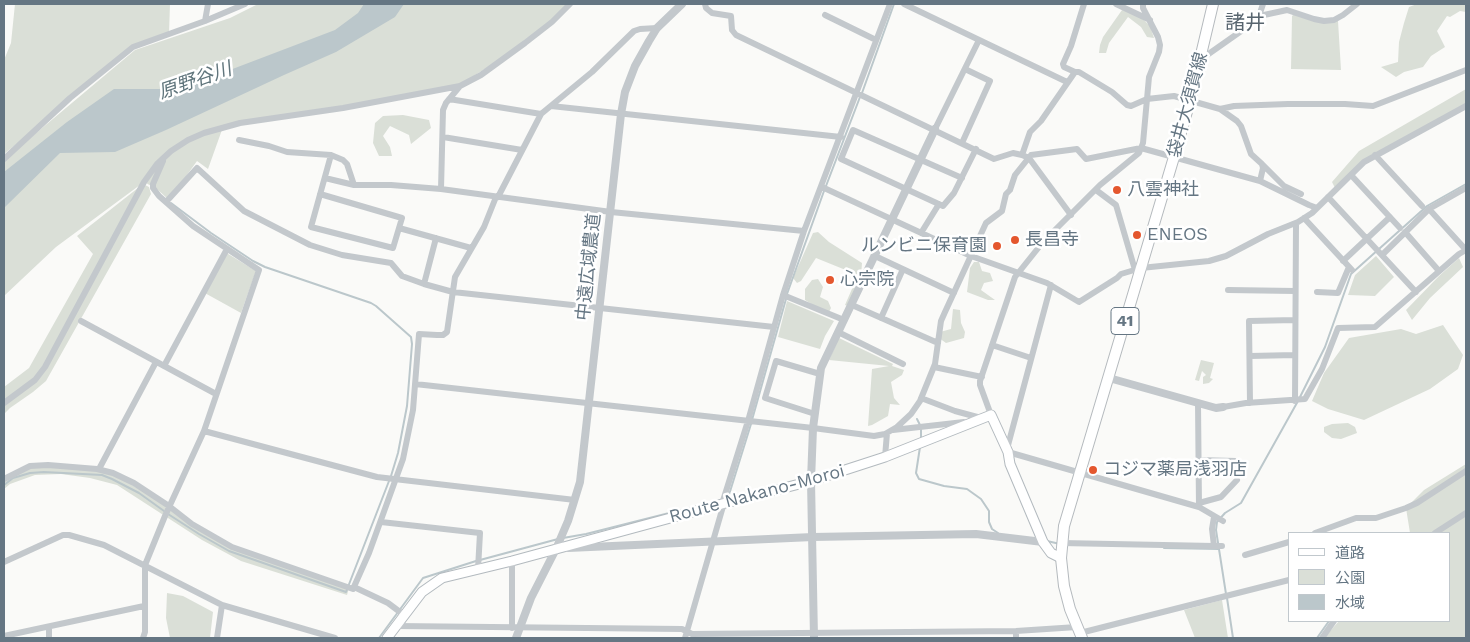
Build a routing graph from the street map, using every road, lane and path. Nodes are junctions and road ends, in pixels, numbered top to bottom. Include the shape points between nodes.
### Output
1 (208, 4) edge
2 (245, 4) edge
3 (570, 4) edge
4 (682, 4) edge
5 (705, 4) edge
6 (888, 4) edge
7 (904, 4) edge
8 (1084, 4) edge
9 (1116, 4) edge
10 (1144, 4) edge
11 (1213, 4) edge
12 (1263, 4) edge
13 (1357, 4) edge
14 (825, 15) dead end
15 (1258, 19) junction
16 (1150, 20) junction
17 (205, 21) junction
18 (657, 28) junction
19 (876, 40) junction
20 (979, 40) junction
21 (1200, 60) junction
22 (965, 69) junction
23 (1466, 70) edge
24 (1075, 72) junction
25 (1067, 82) junction
26 (460, 86) junction
27 (857, 92) junction
28 (449, 99) junction
29 (1147, 99) junction
30 (1190, 101) junction
31 (551, 106) junction
32 (1466, 106) edge
33 (1220, 109) junction
34 (541, 114) junction
35 (621, 114) junction
36 (935, 129) junction
37 (443, 137) junction
38 (841, 137) junction
39 (239, 140) dead end
40 (962, 143) junction
41 (1141, 148) junction
42 (522, 150) junction
43 (976, 150) junction
44 (166, 155) junction
45 (332, 155) junction
46 (1022, 155) junction
47 (1375, 156) junction
48 (1174, 157) junction
49 (1029, 158) junction
50 (4, 159) edge
51 (921, 160) junction
52 (1262, 164) junction
53 (1351, 175) junction
54 (325, 178) junction
55 (962, 178) junction
56 (1260, 181) junction
57 (354, 185) junction
58 (822, 187) junction
59 (441, 188) junction
60 (1466, 188) edge
61 (906, 190) junction
62 (1096, 190) junction
63 (320, 194) junction
64 (1301, 194) dead end
65 (497, 197) junction
66 (1328, 197) junction
67 (166, 202) junction
68 (939, 204) junction
69 (1422, 206) dead end
70 (1317, 208) junction
71 (1429, 209) junction
72 (611, 212) junction
73 (1071, 216) junction
74 (1390, 217) junction
75 (1304, 218) junction
76 (892, 220) junction
77 (1296, 224) junction
78 (399, 228) junction
79 (1402, 230) junction
80 (804, 231) junction
81 (921, 233) junction
82 (436, 238) junction
83 (1367, 239) junction
84 (226, 248) junction
85 (471, 248) junction
86 (1466, 250) edge
87 (1382, 255) junction
88 (875, 256) junction
89 (971, 256) junction
90 (1343, 261) junction
91 (904, 269) junction
92 (1138, 269) junction
93 (1439, 271) junction
94 (1019, 272) junction
95 (424, 284) junction
96 (1051, 285) junction
97 (1228, 290) dead end
98 (453, 292) junction
99 (954, 292) junction
100 (1295, 292) junction
101 (1317, 292) dead end
102 (1416, 292) junction
103 (783, 295) junction
104 (852, 305) junction
105 (600, 308) junction
106 (881, 318) junction
107 (844, 320) junction
108 (1295, 320) junction
109 (82, 321) dead end
110 (774, 327) junction
111 (838, 332) junction
112 (938, 343) junction
113 (992, 345) junction
114 (1250, 356) junction
115 (1295, 356) junction
116 (1031, 358) junction
117 (156, 362) junction
118 (903, 364) dead end
119 (164, 366) junction
120 (934, 367) junction
121 (820, 374) junction
122 (982, 376) junction
123 (1108, 378) junction
124 (415, 384) junction
125 (216, 394) junction
126 (921, 398) junction
127 (1295, 401) junction
128 (4, 403) edge
129 (590, 403) junction
130 (1198, 403) junction
131 (1250, 403) junction
132 (1223, 407) joint
133 (815, 414) junction
134 (987, 417) junction
135 (748, 421) junction
136 (968, 425) junction
137 (813, 428) junction
138 (204, 430) junction
139 (890, 431) junction
140 (1007, 450) junction
141 (885, 457) junction
142 (1198, 460) junction
143 (1236, 461) dead end
144 (99, 469) junction
145 (1466, 471) edge
146 (1080, 473) junction
147 (4, 479) edge
148 (1237, 480) dead end
149 (396, 481) junction
150 (812, 481) junction
151 (575, 500) junction
152 (723, 503) junction
153 (1199, 505) junction
154 (169, 507) junction
155 (1466, 513) edge
156 (1214, 517) junction
157 (1222, 521) dead end
158 (381, 522) junction
159 (1318, 532) edge
160 (1437, 532) edge
161 (813, 537) junction
162 (713, 542) junction
163 (1043, 542) junction
164 (1288, 542) edge
165 (1062, 543) junction
166 (1214, 546) junction
167 (1222, 546) dead end
168 (556, 548) junction
169 (1245, 555) dead end
170 (1061, 558) junction
171 (512, 561) junction
172 (4, 562) edge
173 (145, 565) junction
174 (478, 569) junction
175 (1288, 580) edge
176 (354, 587) junction
177 (222, 605) junction
178 (144, 606) junction
179 (404, 615) junction
180 (1333, 622) edge
181 (396, 626) junction
182 (49, 627) junction
183 (516, 628) junction
184 (1016, 631) junction
185 (1080, 633) edge
186 (688, 635) edge
187 (814, 635) edge
188 (4, 636) edge
189 (49, 638) edge
190 (143, 638) edge
191 (217, 638) edge
192 (334, 638) edge
193 (387, 638) edge
194 (516, 638) edge
195 (1016, 638) edge
196 (1322, 638) edge

1 - 17 street
2 - 17 street
3 - 26 street via 526,43
4 - 18 street, 中遠広域農道
5 - 27 street via 712,13 731,16 732,30 736,35
6 - 19 street
7 - 20 street
8 - 24 street via 1063,64
9 - 16 street
10 - 16 street
11 - 21 main road, 袋井大須賀線 / 41
12 - 15 street
13 - 15 street via 1334,20 1314,19 1287,10
14 - 19 street
15 - 21 street
16 - 29 street via 1160,45 1149,77
17 - 50 street via 133,47 70,98
18 - 31 street via 634,31
18 - 35 street, 中遠広域農道 via 634,66
19 - 27 street
20 - 22 street
20 - 25 street
21 - 30 main road, 袋井大須賀線 / 41
22 - 36 street
22 - 40 street via 990,82
23 - 33 street via 1373,106 1288,104
24 - 25 street
24 - 29 street via 1088,76 1127,106
25 - 46 street via 1030,132
26 - 28 street
26 - 44 street via 232,125 188,140
27 - 36 street
27 - 38 street
28 - 34 street
28 - 37 street via 443,110
29 - 30 street via 1174,96
29 - 41 street
30 - 33 street
30 - 48 main road, 袋井大須賀線 / 41
31 - 34 street
31 - 35 street
32 - 47 street
33 - 52 street via 1241,126 1251,154
34 - 42 street
35 - 38 street
35 - 72 street, 中遠広域農道
36 - 40 street
36 - 51 street
37 - 42 street
37 - 59 street
38 - 58 street
39 - 45 street via 287,152
40 - 43 street
41 - 48 street
41 - 49 street via 1086,159 1077,149
41 - 62 street
42 - 65 street
43 - 46 street via 994,159
43 - 55 street
44 - 67 street via 153,188
44 - 128 street via 144,182 45,367 35,380
45 - 54 street
45 - 57 street via 347,164
46 - 49 street
47 - 53 street
47 - 69 street
48 - 56 street
48 - 92 main road, 袋井大須賀線 / 41
49 - 73 street
49 - 89 street via 1015,176 1002,211 986,223
51 - 55 street
51 - 61 street
51 - 61 street via 853,130 842,159
52 - 56 street
52 - 64 street via 1284,186
53 - 66 street
53 - 74 street
54 - 57 street
54 - 63 street
55 - 68 street via 948,201 943,206
56 - 70 street
57 - 59 street
58 - 76 street
58 - 80 street
59 - 65 street
60 - 71 street
61 - 68 street
61 - 76 street
62 - 73 street
62 - 92 street via 1116,205
63 - 78 street via 402,218
63 - 78 street via 311,227 393,248
65 - 72 street
65 - 85 street
66 - 70 street
66 - 83 street
67 - 84 street via 193,226
67 - 95 street via 198,168 244,211 310,246 391,263 402,276
68 - 81 street
70 - 75 street
71 - 79 street
71 - 86 street
72 - 80 street
72 - 105 street, 中遠広域農道
73 - 94 street via 1043,242
74 - 79 street
74 - 83 street
75 - 77 street
75 - 90 street
76 - 81 street
76 - 88 street
77 - 92 street via 1209,261
77 - 100 street
78 - 82 street
79 - 87 street
79 - 93 street
80 - 103 street
81 - 89 street
82 - 85 street
82 - 95 street
83 - 87 street
83 - 90 street
84 - 119 street
84 - 125 street via 259,270
85 - 98 street via 455,277
86 - 93 street
87 - 102 street
88 - 91 street
88 - 104 street
89 - 94 street
89 - 99 street
90 - 101 street via 1350,268 1338,293
91 - 99 street
91 - 106 street
92 - 96 street via 1121,274 1079,302
92 - 123 main road, 袋井大須賀線 / 41
93 - 102 street
94 - 96 street
94 - 113 street
95 - 98 street
96 - 116 street
97 - 100 street
98 - 105 street
98 - 124 street via 447,332 419,334
99 - 112 street via 941,321
100 - 108 street
102 - 127 street via 1375,327 1338,328 1322,369 1305,399
103 - 107 street
103 - 110 street
104 - 106 street
104 - 107 street
105 - 110 street
105 - 129 street, 中遠広域農道
106 - 112 street
107 - 111 street
108 - 114 street via 1249,321
108 - 115 street
109 - 117 street
110 - 135 street
111 - 118 street
111 - 121 street
112 - 120 street
113 - 116 street
113 - 122 street
114 - 115 street
114 - 131 street
115 - 127 street
116 - 140 street
117 - 119 street
117 - 144 street
119 - 125 street
120 - 122 street
120 - 126 street
121 - 133 street
121 - 133 street via 776,361 765,398
122 - 134 street via 980,385
123 - 130 street
123 - 146 main road, 袋井大須賀線 / 41
124 - 129 street
124 - 149 street via 408,438
125 - 138 street
126 - 134 street via 955,411
126 - 139 street via 911,414
127 - 131 street
129 - 135 street
129 - 151 street, 中遠広域農道 via 583,467
130 - 132 street
130 - 142 street
131 - 132 street
133 - 137 street
134 - 136 main road, Route Nakano-Moroi
134 - 140 main road
135 - 137 street
135 - 152 street
136 - 139 street via 964,422
136 - 141 main road, Route Nakano-Moroi
137 - 139 street via 874,436
137 - 150 street
138 - 149 street
138 - 154 street
139 - 141 street
140 - 146 street
140 - 163 main road
141 - 150 main road, Route Nakano-Moroi
142 - 143 street
142 - 153 street
144 - 147 street via 37,466
144 - 154 street via 125,478
145 - 159 street via 1406,508 1376,518 1356,518
146 - 153 street
146 - 165 main road, 袋井大須賀線 / 41
148 - 153 street via 1221,497
149 - 151 street
149 - 158 street
150 - 152 main road, Route Nakano-Moroi
150 - 161 street
151 - 168 street, 中遠広域農道
152 - 162 street
152 - 168 main road, Route Nakano-Moroi
153 - 156 street
154 - 173 street
154 - 176 street via 213,537 239,550 353,590
155 - 160 street
156 - 157 street
156 - 166 street
158 - 174 street via 480,533
158 - 176 street
161 - 162 street
161 - 163 street via 976,534
161 - 187 street
162 - 168 street
162 - 186 street
163 - 170 main road via 1050,553
164 - 169 street
165 - 166 street
165 - 170 main road, 袋井大須賀線 / 41
166 - 167 street
168 - 171 main road, Route Nakano-Moroi
168 - 183 street, 中遠広域農道
170 - 185 main road, 袋井大須賀線 / 41 via 1070,610
171 - 174 main road, Route Nakano-Moroi
171 - 183 street
172 - 173 street via 63,535 104,545
173 - 177 street
173 - 178 street
174 - 179 main road, Route Nakano-Moroi via 442,578 422,592
175 - 185 street
176 - 179 street via 388,603
177 - 191 street
177 - 192 street
178 - 182 street
178 - 190 street
179 - 181 main road, Route Nakano-Moroi
180 - 196 street
181 - 183 street
181 - 193 main road, Route Nakano-Moroi
182 - 188 street
182 - 189 street
183 - 186 street via 682,629
183 - 194 street, 中遠広域農道
184 - 185 street
184 - 187 street
184 - 195 street
186 - 187 street

